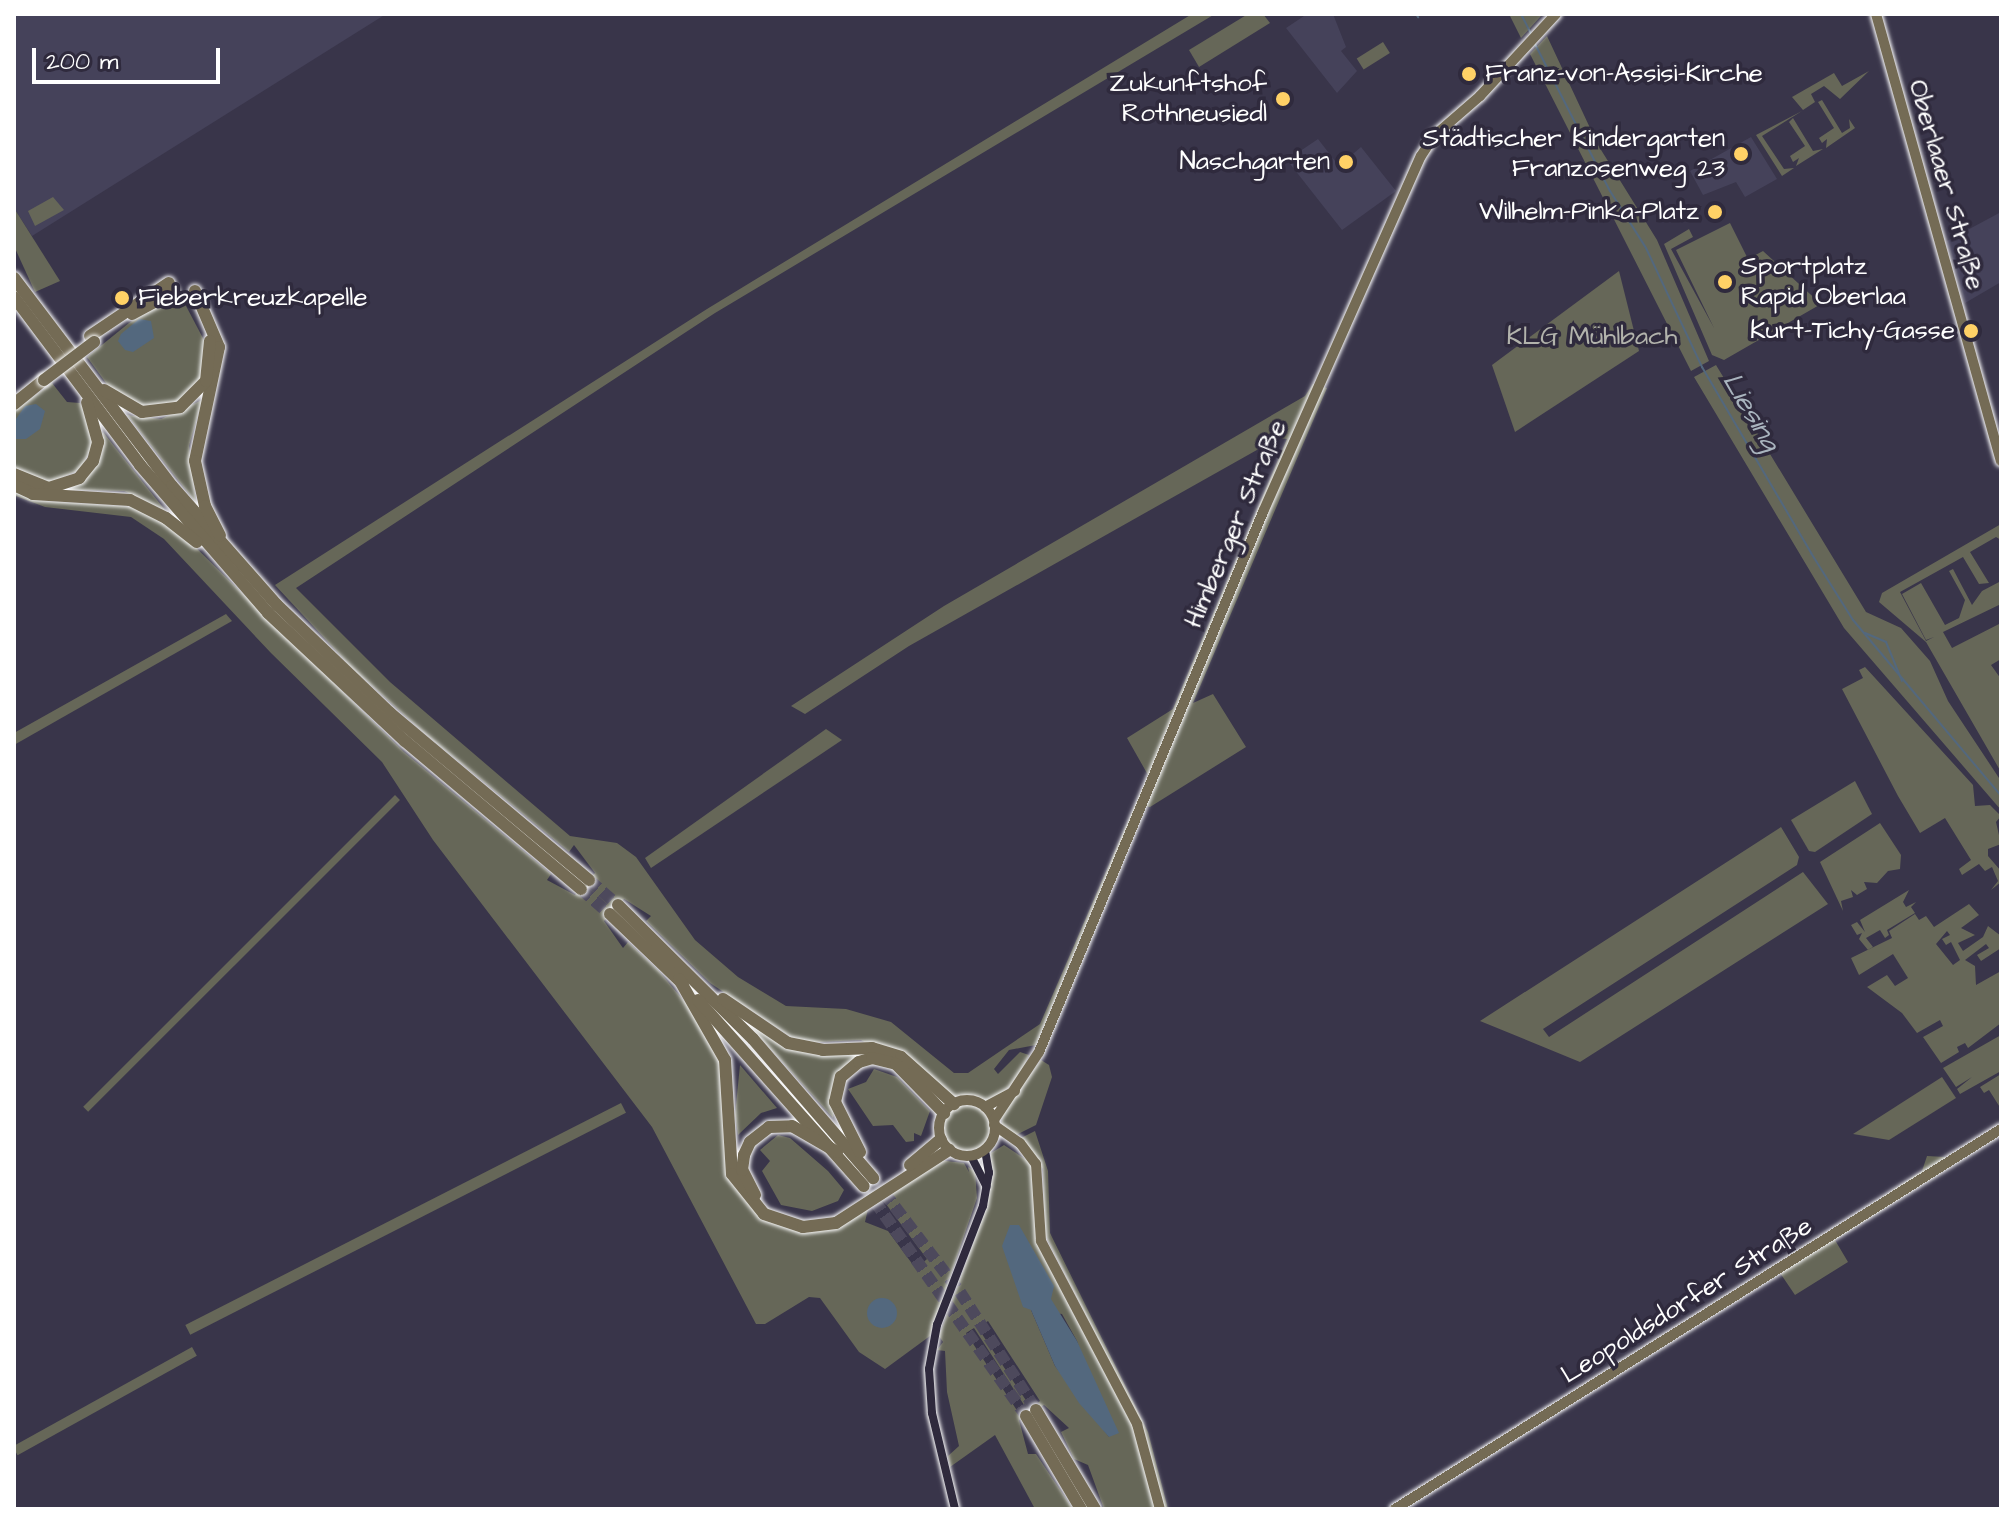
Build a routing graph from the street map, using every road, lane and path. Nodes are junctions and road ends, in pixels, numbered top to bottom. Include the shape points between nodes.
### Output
1 (1556, 14) edge
2 (1876, 14) edge
3 (14, 278) edge
4 (171, 287) dead end
5 (14, 297) edge
6 (70, 371) junction
7 (42, 376) junction
8 (89, 378) junction
9 (14, 393) edge
10 (14, 404) edge
11 (2001, 461) edge
12 (14, 474) edge
13 (14, 485) edge
14 (219, 559) junction
15 (241, 568) junction
16 (614, 910) tunnel mouth
17 (681, 974) junction
18 (1016, 1090) junction
19 (954, 1104) junction
20 (985, 1107) junction
21 (944, 1113) junction
22 (994, 1122) junction
23 (2001, 1129) edge
24 (945, 1144) junction
25 (988, 1146) junction
26 (1024, 1148) junction
27 (837, 1152) junction
28 (971, 1156) junction
29 (868, 1178) junction
30 (986, 1187) junction
31 (955, 1509) edge
32 (1081, 1509) edge
33 (1095, 1509) edge
34 (1160, 1509) edge
35 (1395, 1509) edge

1 - 18 main road, Himberger Straße via 1434,136 1421,156 1263,512 1039,1052
2 - 11 main road, Oberlaaer Straße
3 - 8 highway
4 - 7 highway
5 - 6 highway
6 - 12 highway via 97,428 93,461 79,478 62,487 36,486
6 - 14 highway
7 - 9 highway
7 - 10 highway
8 - 15 highway
8 - 15 highway via 142,412 169,411 189,401 206,381 211,348 191,293 220,355 197,434 196,476 205,506
13 - 14 highway via 43,495 130,500 166,518
14 - 15 highway via 328,672 585,884 390,713
16 - 17 highway
17 - 19 highway via 788,1043 888,1051
17 - 24 highway via 725,1060 732,1174 764,1214 803,1227 836,1223
17 - 27 highway
17 - 29 highway via 764,1051
18 - 20 main road
18 - 22 main road, Himberger Straße
19 - 20 main road via 970,1101
19 - 21 main road
20 - 22 main road
21 - 24 main road
21 - 29 highway via 896,1064 872,1058 849,1068 835,1102
22 - 25 main road
22 - 26 main road
23 - 35 main road, Leopoldsdorfer Straße
24 - 27 highway via 847,1208 819,1219 785,1216 769,1208 746,1184 742,1170 750,1142 769,1127 792,1126
24 - 28 main road
25 - 26 main road
25 - 28 main road
25 - 30 street
26 - 34 main road via 1040,1173 1041,1241 1137,1424
27 - 29 highway
28 - 30 street
30 - 31 street via 929,1360 932,1413
32 - 33 highway via 1031,1413

